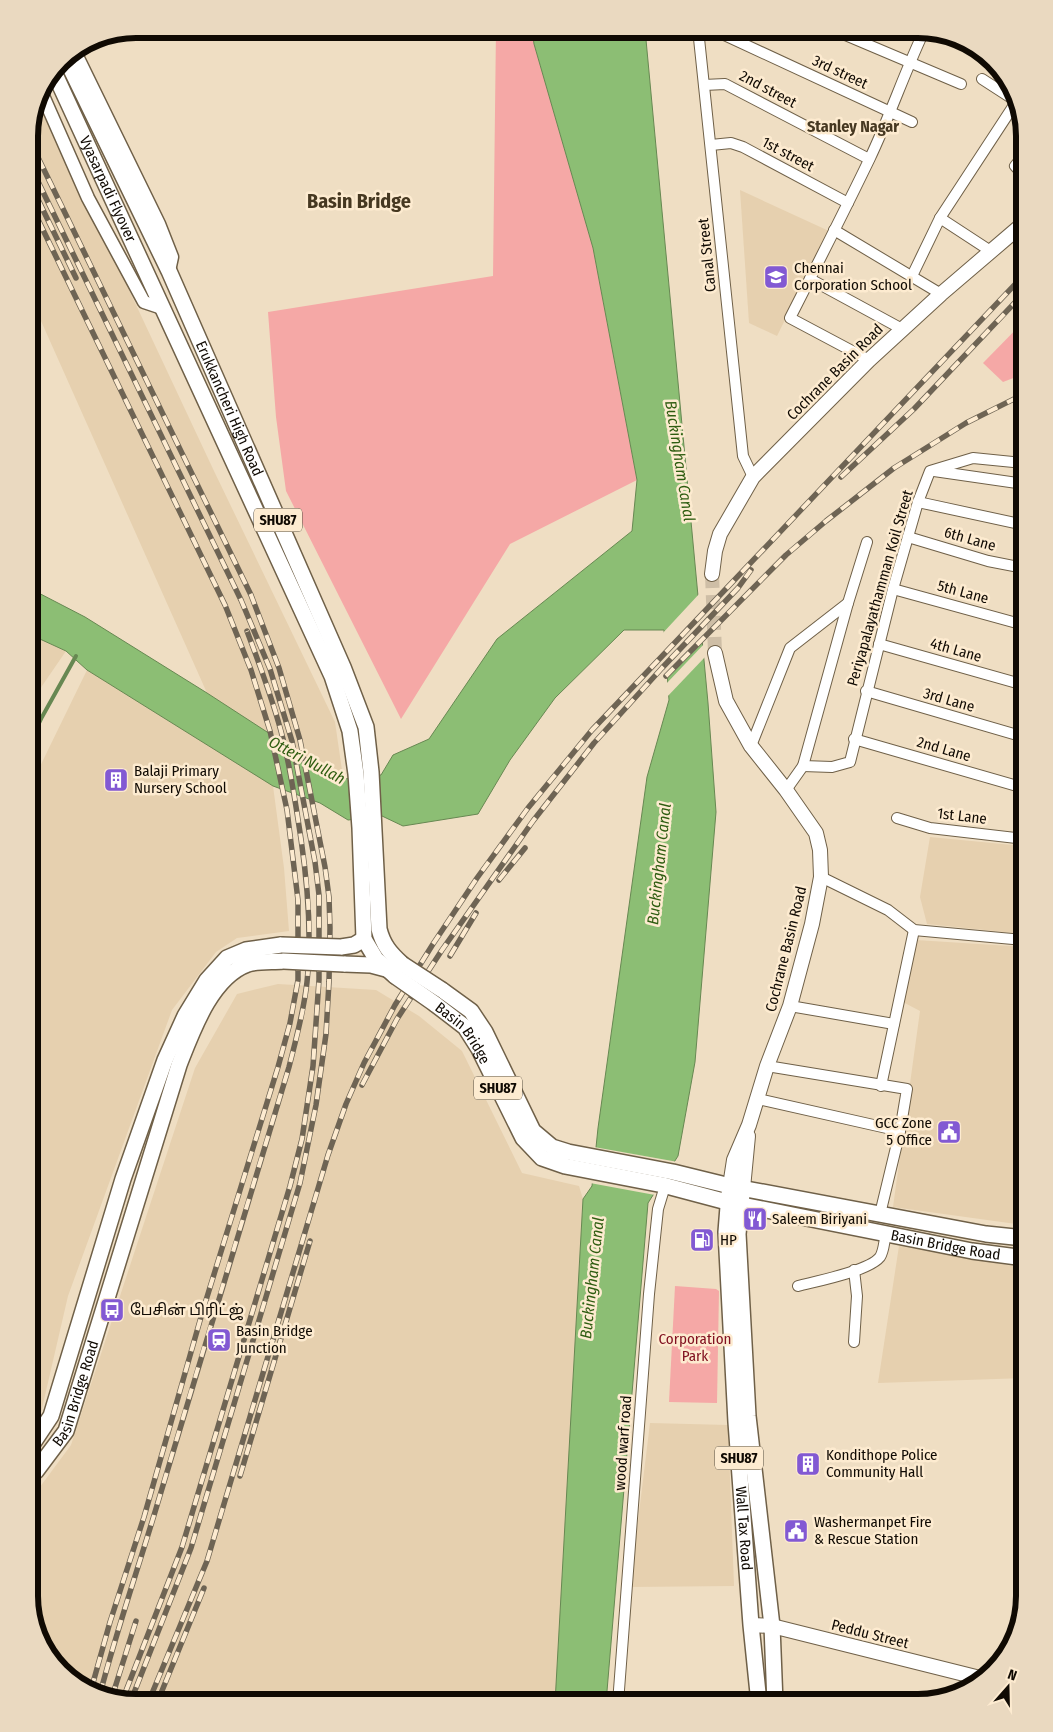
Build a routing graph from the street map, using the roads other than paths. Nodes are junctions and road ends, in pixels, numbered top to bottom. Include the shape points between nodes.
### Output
1 (700, 38) edge
2 (731, 38) edge
3 (853, 38) edge
4 (922, 38) edge
5 (77, 57) edge
6 (910, 62) junction
7 (68, 64) edge
8 (57, 78) edge
9 (982, 79) dead end
10 (961, 84) dead end
11 (704, 85) junction
12 (1006, 95) edge
13 (45, 99) edge
14 (1011, 108) edge
15 (891, 112) junction
16 (912, 122) dead end
17 (711, 145) junction
18 (869, 159) junction
19 (848, 203) junction
20 (940, 218) junction
21 (834, 230) junction
22 (1016, 230) edge
23 (992, 252) junction
24 (169, 271) junction
25 (912, 276) junction
26 (810, 279) junction
27 (941, 294) junction
28 (162, 308) junction
29 (902, 329) junction
30 (869, 360) junction
31 (1016, 462) edge
32 (930, 471) junction
33 (753, 477) junction
34 (1016, 483) edge
35 (918, 502) junction
36 (1016, 523) edge
37 (908, 537) junction
38 (867, 542) dead end
39 (1016, 566) edge
40 (712, 574) tunnel mouth
41 (893, 589) junction
42 (848, 603) junction
43 (1016, 623) edge
44 (879, 644) junction
45 (716, 653) tunnel mouth
46 (1016, 683) edge
47 (866, 691) junction
48 (1016, 735) edge
49 (854, 739) junction
50 (750, 746) junction
51 (803, 766) junction
52 (363, 773) junction
53 (1016, 786) edge
54 (786, 790) junction
55 (897, 818) dead end
56 (367, 827) junction
57 (1016, 838) edge
58 (821, 877) junction
59 (914, 930) junction
60 (364, 939) junction
61 (1016, 939) edge
62 (394, 969) junction
63 (790, 1006) junction
64 (894, 1024) junction
65 (767, 1066) junction
66 (880, 1086) junction
67 (758, 1099) junction
68 (900, 1131) junction
69 (566, 1159) junction
70 (664, 1185) junction
71 (736, 1187) junction
72 (734, 1203) junction
73 (880, 1214) junction
74 (974, 1232) junction
75 (886, 1234) junction
76 (1016, 1237) edge
77 (972, 1251) junction
78 (1016, 1257) edge
79 (854, 1270) junction
80 (798, 1286) dead end
81 (854, 1342) dead end
82 (38, 1436) edge
83 (38, 1468) edge
84 (751, 1625) junction
85 (772, 1626) junction
86 (974, 1676) edge
87 (619, 1694) edge
88 (758, 1694) edge
89 (775, 1694) edge

1 - 11 street, Canal Street
2 - 15 street, 3rd street
3 - 6 street
4 - 6 street
5 - 24 street, Erukkancheri High Road via 159,224 172,257
6 - 10 street
6 - 15 street
7 - 24 main road, Vyasarpadi Flyover / SHU87
8 - 28 main road, Vyasarpadi Flyover / SHU87
9 - 12 street
11 - 17 street, Canal Street
11 - 18 street, 2nd street via 725,84
13 - 28 street via 88,198 144,302
14 - 20 street
15 - 16 street, 3rd street
15 - 18 street
17 - 19 street, 1st street via 731,143 743,147
17 - 33 street, Canal Street via 743,456
18 - 19 street
19 - 21 street
20 - 23 street
20 - 25 street
21 - 25 street
21 - 26 street
22 - 23 main road, Cochrane Basin Road
23 - 27 main road, Cochrane Basin Road
24 - 52 main road, Erukkancheri High Road / SHU87 via 343,667 366,727
25 - 27 street
26 - 29 street
26 - 30 street via 790,318
27 - 29 main road, Cochrane Basin Road
28 - 52 main road, Erukkancheri High Road / SHU87 via 332,676
29 - 30 main road, Cochrane Basin Road
30 - 33 main road, Cochrane Basin Road
31 - 32 street via 973,458
32 - 34 street
32 - 35 street, Periyapalayathamman Koil Street
33 - 40 main road, Cochrane Basin Road via 720,534
35 - 36 street
35 - 37 street, Periyapalayathamman Koil Street
37 - 39 street, 6th Lane
37 - 41 street, Periyapalayathamman Koil Street
38 - 42 street
41 - 43 street, 5th Lane
41 - 44 street, Periyapalayathamman Koil Street
42 - 50 street via 790,648
42 - 51 street
44 - 46 street, 4th Lane
44 - 47 street, Periyapalayathamman Koil Street
45 - 50 main road, Cochrane Basin Road via 726,701
47 - 48 street, 3rd Lane
47 - 49 street, Periyapalayathamman Koil Street
49 - 51 street, Periyapalayathamman Koil Street via 850,762 832,767
49 - 53 street, 2nd Lane
50 - 54 main road, Cochrane Basin Road
51 - 54 street
52 - 56 main road, Basin Bridge / SHU87
54 - 58 main road, Cochrane Basin Road via 816,833
55 - 57 street, 1st Lane via 930,828
56 - 60 main road, Basin Bridge / SHU87
56 - 62 main road, Basin Bridge / SHU87 via 379,929
58 - 59 street via 888,910
58 - 63 main road, Cochrane Basin Road
59 - 61 street
59 - 64 street
60 - 62 main road, Basin Bridge / SHU87 via 370,951
60 - 82 main road, Basin Bridge Road, bridge via 341,947 281,945 246,950 226,958 207,980 185,1016 165,1060 122,1179 51,1416
62 - 69 main road, Basin Bridge / SHU87, bridge via 442,990 471,1011 485,1032 533,1131
62 - 69 main road, Basin Bridge / SHU87, bridge via 465,1028 479,1049 523,1138 542,1158
62 - 83 main road, Basin Bridge Road, bridge via 344,964 249,964 231,974 216,991 197,1019 179,1065 66,1431
63 - 64 street
63 - 65 main road, Cochrane Basin Road
64 - 66 street
65 - 66 street
65 - 67 main road, Cochrane Basin Road
66 - 68 street via 907,1089
67 - 68 street
67 - 71 main road, Cochrane Basin Road via 734,1160
68 - 73 street
69 - 70 main road, Basin Bridge / SHU87
69 - 71 main road, Basin Bridge / SHU87 via 673,1172
70 - 72 main road, Basin Bridge Road / SHU87
70 - 87 street, wood warf road via 658,1209 650,1294
71 - 72 main road
71 - 73 main road, Basin Bridge
72 - 75 main road, Basin Bridge Road
72 - 84 main road, Wall Tax Road / SHU87 via 726,1232
72 - 85 main road, Wall Tax Road / SHU87 via 748,1424
73 - 74 main road, Basin Bridge Road
74 - 76 main road, Basin Bridge Road
74 - 77 main road
75 - 77 main road, Basin Bridge Road
75 - 79 street via 881,1256 872,1264
77 - 78 main road, Basin Bridge Road
79 - 80 street
79 - 81 street via 857,1296
84 - 85 main road, Peddu Street
84 - 88 main road, Wall Tax Road / SHU87
85 - 86 main road, Peddu Street
85 - 89 main road, Wall Tax Road / SHU87

